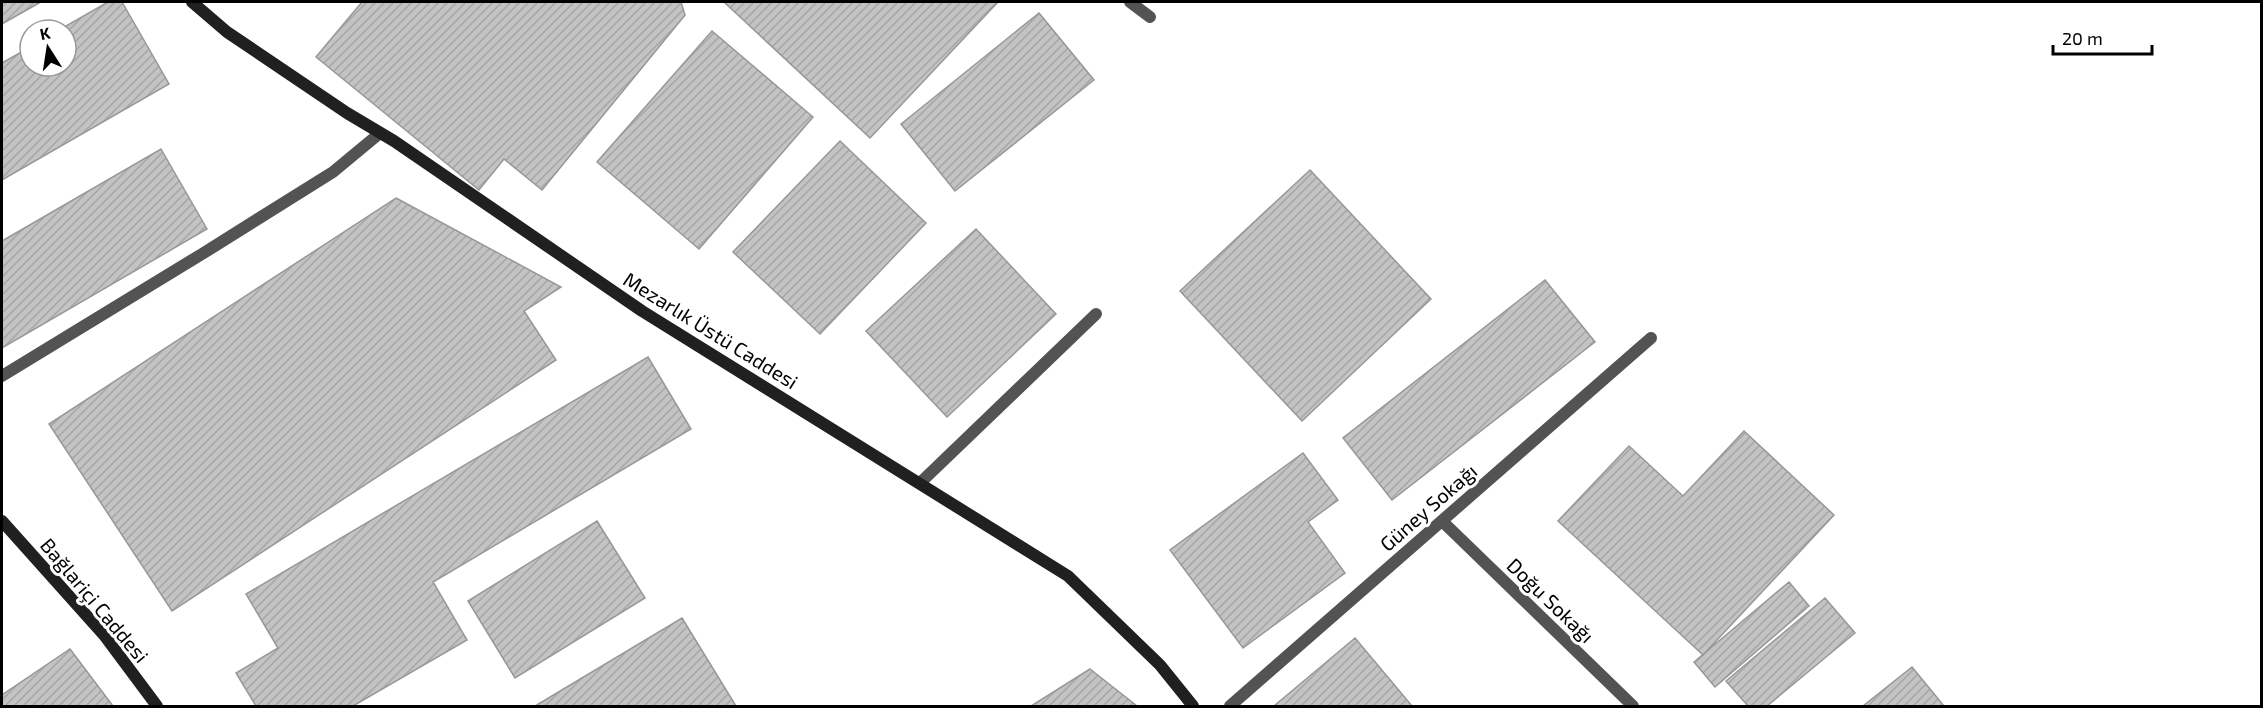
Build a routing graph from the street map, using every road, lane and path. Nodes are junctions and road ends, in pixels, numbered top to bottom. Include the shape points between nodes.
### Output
1 (192, 2) edge
2 (1130, 2) edge
3 (1149, 17) dead end
4 (380, 133) junction
5 (1096, 314) dead end
6 (1651, 338) dead end
7 (2, 376) edge
8 (920, 483) junction
9 (2, 521) edge
10 (1442, 521) junction
11 (157, 706) edge
12 (1193, 706) edge
13 (1230, 706) edge
14 (1633, 706) edge

1 - 4 street, Mezarlık Üstü Caddesi via 227,32
2 - 3 street
4 - 7 street via 333,172
4 - 8 street, Mezarlık Üstü Caddesi via 642,311
5 - 8 street
6 - 10 street, Güney Sokağı
8 - 12 street, Mezarlık Üstü Caddesi via 1068,576 1160,665
9 - 11 street, Bağlariçi Caddesi via 104,635
10 - 13 street, Güney Sokağı
10 - 14 street, Doğu Sokağı

